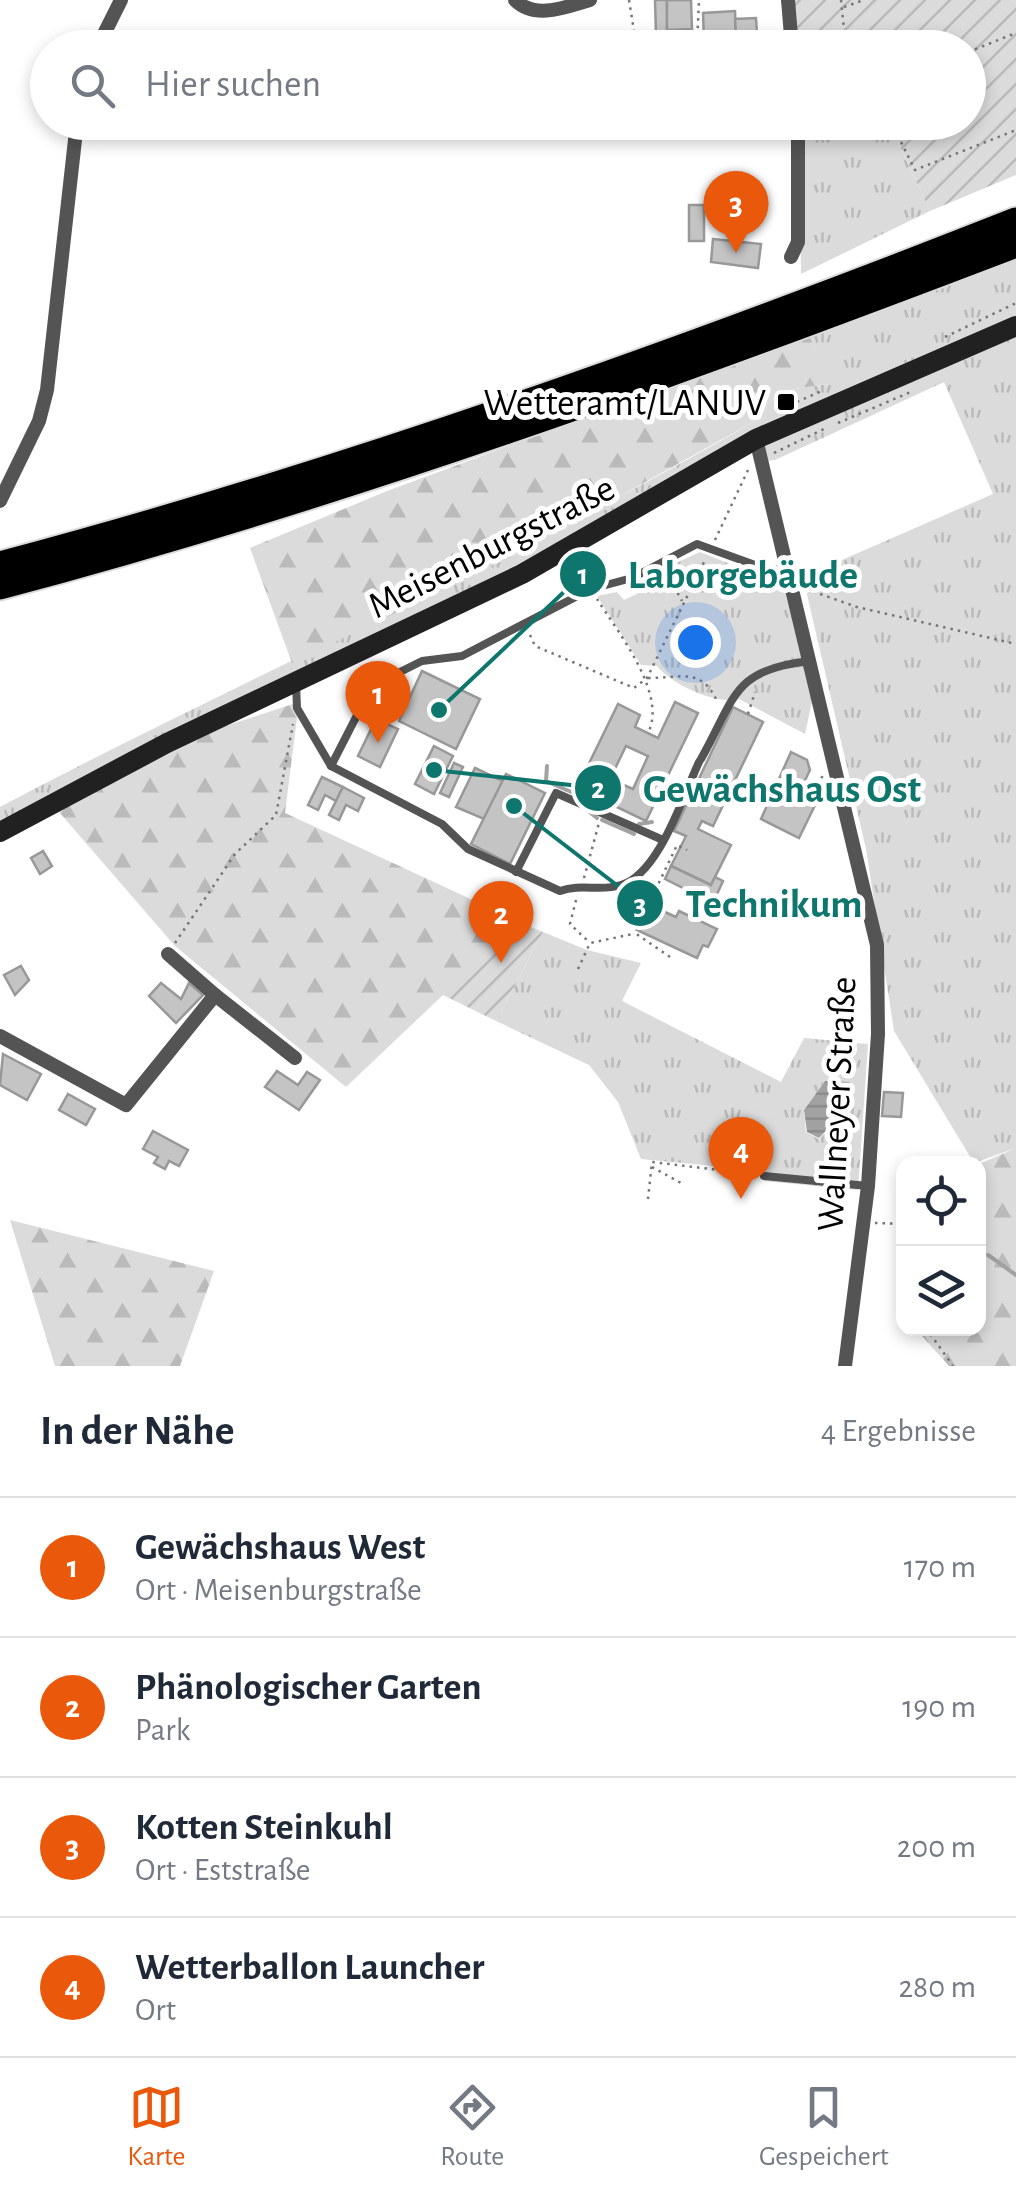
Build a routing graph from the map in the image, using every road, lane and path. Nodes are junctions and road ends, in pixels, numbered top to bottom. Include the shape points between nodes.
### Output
1 (121, 0) edge
2 (516, 0) edge
3 (590, 0) edge
4 (629, 0) edge
5 (699, 0) edge
6 (788, 0) edge
7 (842, 0) edge
8 (864, 0) edge
9 (842, 8) junction
10 (106, 30) edge
11 (634, 30) edge
12 (697, 30) edge
13 (790, 30) edge
14 (844, 30) edge
15 (1016, 33) edge
16 (986, 45) edge
17 (1016, 130) edge
18 (75, 140) edge
19 (798, 140) edge
20 (900, 140) edge
21 (1016, 220) edge
22 (1016, 244) edge
23 (791, 257) dead end
24 (1016, 326) edge
25 (913, 390) dead end
26 (758, 449) junction
27 (0, 501) edge
28 (662, 563) junction
29 (0, 564) edge
30 (789, 576) junction
31 (0, 588) edge
32 (591, 589) junction
33 (684, 602) dead end
34 (524, 622) junction
35 (1016, 644) edge
36 (811, 661) junction
37 (647, 678) junction
38 (744, 679) junction
39 (296, 684) junction
40 (297, 708) junction
41 (748, 714) dead end
42 (722, 720) junction
43 (648, 732) dead end
44 (331, 766) junction
45 (813, 789) dead end
46 (809, 797) dead end
47 (602, 811) junction
48 (0, 832) edge
49 (663, 840) junction
50 (686, 850) dead end
51 (516, 872) junction
52 (582, 886) junction
53 (634, 934) junction
54 (590, 944) junction
55 (168, 954) joint
56 (670, 958) dead end
57 (578, 969) dead end
58 (215, 995) junction
59 (0, 1036) edge
60 (295, 1058) dead end
61 (651, 1166) junction
62 (670, 1176) junction
63 (764, 1176) joint
64 (666, 1184) dead end
65 (681, 1184) dead end
66 (868, 1186) junction
67 (648, 1200) dead end
68 (864, 1224) junction
69 (896, 1224) edge
70 (932, 1336) edge
71 (844, 1366) edge
72 (953, 1366) edge

1 - 10 street
2 - 3 street via 544,11
4 - 11 path
5 - 12 path
6 - 13 street
7 - 9 path
8 - 9 path
9 - 14 path
15 - 16 path
17 - 20 path via 915,170
18 - 27 street via 47,390 40,422
19 - 23 street via 798,242
21 - 29 highway via 747,326 482,418
22 - 31 highway via 490,440
24 - 26 main road, Meisenburgstraße
25 - 26 path
26 - 30 street, Wallneyer Straße
26 - 39 main road, Meisenburgstraße
28 - 30 lane via 704,544
28 - 32 lane
28 - 33 path
30 - 35 path via 857,607
30 - 36 street, Wallneyer Straße
32 - 34 lane
32 - 37 path
34 - 37 path via 535,646 634,688
34 - 44 lane via 462,656 422,661 371,688
36 - 38 lane
36 - 66 street, Wallneyer Straße via 877,945
37 - 42 path via 703,678
37 - 43 path via 653,724
38 - 41 path via 757,695
38 - 42 lane
39 - 40 lane
39 - 48 main road, Meisenburgstraße
40 - 44 lane
40 - 55 path via 276,816 235,854
42 - 49 lane
44 - 51 lane
45 - 46 path
47 - 49 lane
47 - 51 lane via 556,792
47 - 52 path
49 - 52 lane via 645,870 625,884
50 - 53 path via 677,845
51 - 52 lane via 560,891
52 - 54 path via 569,918
53 - 54 path
53 - 56 path
54 - 57 path
55 - 58 street
58 - 59 street via 126,1105
58 - 60 street
61 - 62 path
61 - 63 path
61 - 67 path
62 - 64 path
62 - 65 path
63 - 66 lane
66 - 68 street, Wallneyer Straße
68 - 69 path
68 - 71 street, Wallneyer Straße
70 - 72 path

